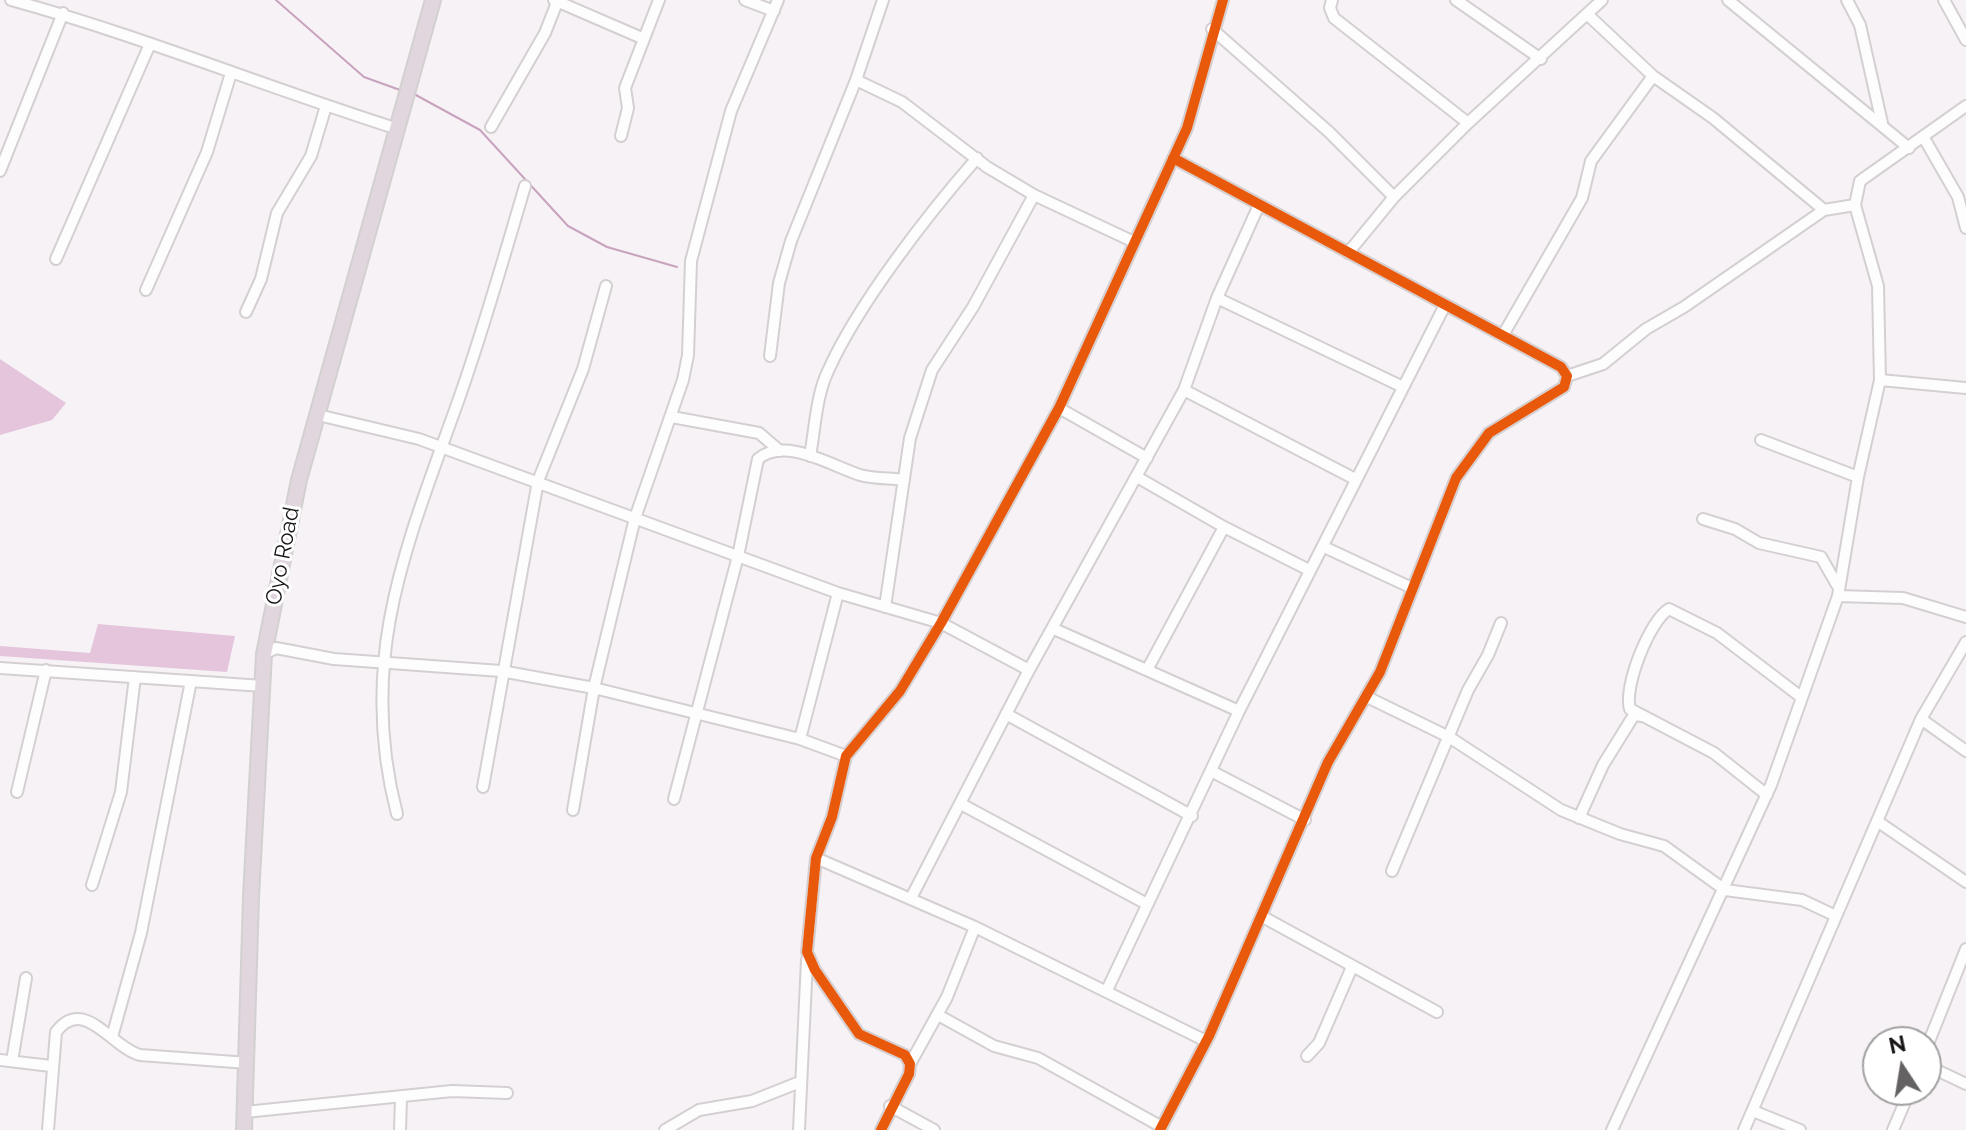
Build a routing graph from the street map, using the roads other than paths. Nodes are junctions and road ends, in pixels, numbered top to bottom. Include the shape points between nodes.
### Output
1 (11, 0) edge
2 (433, 0) edge
3 (659, 0) edge
4 (745, 0) edge
5 (883, 0) edge
6 (1223, 0) edge
7 (1332, 0) edge
8 (1602, 0) edge
9 (1728, 0) edge
10 (1847, 0) edge
11 (1944, 0) edge
12 (556, 1) edge
13 (1460, 1) edge
14 (776, 6) edge
15 (63, 13) junction
16 (1588, 15) junction
17 (1212, 29) junction
18 (642, 38) junction
19 (1966, 40) edge
20 (150, 44) junction
21 (1541, 59) junction
22 (231, 73) junction
23 (1653, 76) junction
24 (856, 80) junction
25 (326, 106) junction
26 (1966, 106) edge
27 (1468, 123) junction
28 (1882, 123) junction
29 (491, 127) dead end
30 (398, 129) junction
31 (621, 136) dead end
32 (1924, 138) junction
33 (1909, 148) junction
34 (977, 158) junction
35 (1173, 158) junction
36 (0, 171) edge
37 (525, 186) dead end
38 (1034, 195) junction
39 (1394, 197) junction
40 (1259, 205) junction
41 (1855, 205) junction
42 (1824, 210) junction
43 (1966, 228) edge
44 (1132, 241) junction
45 (1348, 253) junction
46 (56, 259) dead end
47 (606, 286) dead end
48 (146, 290) dead end
49 (1217, 298) junction
50 (1444, 307) junction
51 (246, 312) dead end
52 (1503, 335) junction
53 (770, 356) dead end
54 (1567, 376) junction
55 (1880, 380) junction
56 (1403, 387) junction
57 (1966, 388) edge
58 (1184, 390) junction
59 (1059, 408) junction
60 (318, 415) junction
61 (672, 417) junction
62 (1761, 440) dead end
63 (441, 447) junction
64 (780, 451) junction
65 (810, 456) junction
66 (1147, 458) junction
67 (1137, 477) junction
68 (1858, 477) junction
69 (1355, 479) junction
70 (904, 480) junction
71 (538, 481) junction
72 (635, 518) junction
73 (1703, 519) dead end
74 (1224, 527) junction
75 (1324, 547) junction
76 (738, 556) junction
77 (1309, 570) junction
78 (1412, 588) junction
79 (1838, 591) junction
80 (838, 593) junction
81 (885, 607) junction
82 (1966, 617) edge
83 (941, 623) junction
84 (1501, 623) dead end
85 (1054, 629) junction
86 (1966, 642) edge
87 (264, 654) junction
88 (382, 662) junction
89 (0, 668) edge
90 (46, 670) junction
91 (1029, 670) junction
92 (1147, 670) junction
93 (501, 671) junction
94 (135, 677) junction
95 (191, 681) junction
96 (263, 686) junction
97 (594, 688) junction
98 (1367, 697) junction
99 (1801, 697) junction
100 (1239, 711) junction
101 (695, 712) junction
102 (1006, 714) junction
103 (1644, 716) junction
104 (1921, 719) junction
105 (1449, 737) junction
106 (800, 739) junction
107 (1966, 751) edge
108 (846, 756) junction
109 (1213, 772) junction
110 (483, 787) dead end
111 (17, 792) dead end
112 (1767, 795) junction
113 (674, 799) dead end
114 (961, 804) junction
115 (573, 810) dead end
116 (397, 814) dead end
117 (1192, 816) junction
118 (1579, 818) junction
119 (1305, 820) junction
120 (1877, 821) junction
121 (816, 858) junction
122 (1392, 871) dead end
123 (1966, 882) edge
124 (92, 885) dead end
125 (1725, 890) junction
126 (911, 898) junction
127 (1145, 903) junction
128 (1836, 916) junction
129 (1263, 917) junction
130 (975, 927) junction
131 (1966, 949) edge
132 (807, 952) junction
133 (1352, 967) junction
134 (26, 978) dead end
135 (1107, 990) junction
136 (1437, 1012) dead end
137 (938, 1015) junction
138 (1935, 1026) edge
139 (112, 1037) junction
140 (1206, 1041) junction
141 (1307, 1056) dead end
142 (6, 1060) edge
143 (248, 1063) junction
144 (910, 1064) junction
145 (51, 1066) junction
146 (1942, 1073) edge
147 (800, 1082) junction
148 (1966, 1084) edge
149 (507, 1093) dead end
150 (401, 1099) junction
151 (890, 1106) junction
152 (1903, 1106) edge
153 (1753, 1111) junction
154 (245, 1112) junction
155 (1161, 1129) edge
156 (48, 1130) edge
157 (244, 1130) edge
158 (400, 1130) edge
159 (665, 1130) edge
160 (799, 1130) edge
161 (881, 1130) edge
162 (934, 1130) edge
163 (1612, 1130) edge
164 (1744, 1130) edge
165 (1800, 1130) edge
166 (1893, 1130) edge

1 - 15 street
2 - 30 highway, Oyo Road
3 - 18 street
4 - 14 street
5 - 24 street
6 - 17 street
7 - 27 street via 1334,18
8 - 16 street
9 - 28 street
10 - 28 street via 1860,25
11 - 19 street
12 - 18 street
12 - 29 street via 545,33
13 - 21 street
14 - 61 street via 731,111 691,261 688,355
15 - 20 street
15 - 36 street
16 - 21 street
16 - 23 street
17 - 35 street via 1187,128
17 - 39 street
18 - 31 street via 625,88 628,108
20 - 22 street
20 - 46 street
21 - 27 street
22 - 25 street
22 - 48 street via 207,152
23 - 42 street
23 - 52 street via 1591,161 1582,198
24 - 34 street via 902,102
24 - 53 street via 791,241 779,283
25 - 30 street
25 - 51 street via 311,156 277,213 261,279
26 - 32 street
27 - 39 street
28 - 33 street
30 - 60 highway, Oyo Road
32 - 33 street
32 - 43 street via 1958,197
33 - 41 street via 1860,181
34 - 38 street
34 - 65 street via 904,251 845,339 824,382
35 - 40 street
35 - 44 street
37 - 63 street
38 - 44 street
38 - 70 street via 932,370 910,438
39 - 45 street
40 - 45 street
40 - 49 street
41 - 42 street
41 - 55 street via 1878,286
42 - 54 street via 1646,329 1603,364
44 - 59 street
45 - 50 street
47 - 71 street via 583,369
49 - 56 street
49 - 58 street
50 - 52 street
50 - 56 street
52 - 54 street via 1561,367
54 - 78 street via 1564,387 1489,433 1464,464
55 - 57 street
55 - 68 street
56 - 69 street
58 - 66 street
58 - 69 street
59 - 66 street
59 - 83 street
60 - 63 street
60 - 87 highway, Oyo Road via 299,480
61 - 64 street via 759,433
61 - 72 street
62 - 68 street
63 - 71 street
63 - 88 street via 403,554
64 - 65 street
64 - 76 street via 758,459
65 - 70 street via 861,475
66 - 67 street
67 - 74 street
67 - 85 street
68 - 79 street
69 - 75 street
70 - 81 street
71 - 72 street
71 - 93 street
72 - 76 street
72 - 97 street
73 - 79 street via 1759,543 1821,557
74 - 77 street
74 - 92 street
75 - 77 street
75 - 78 street
76 - 80 street
76 - 101 street
77 - 100 street
78 - 98 street
79 - 82 street via 1903,598
79 - 99 street
80 - 81 street
80 - 106 street
81 - 83 street
83 - 91 street
83 - 108 street via 900,691
84 - 105 street
85 - 91 street
85 - 92 street
86 - 104 street
87 - 88 street via 276,648
87 - 96 highway, Oyo Road
88 - 93 street
88 - 116 street via 384,762
89 - 90 street
90 - 94 street
90 - 111 street
91 - 102 street
92 - 100 street
93 - 97 street
93 - 110 street
94 - 95 street
94 - 124 street via 121,792
95 - 96 street
95 - 139 street via 141,933
96 - 143 highway, Oyo Road
97 - 101 street
97 - 115 street
98 - 105 street
98 - 119 street via 1328,762
99 - 103 street via 1717,633 1666,609 1649,635 1629,693 1630,709
99 - 112 street
100 - 109 street
101 - 106 street
101 - 113 street
102 - 114 street
102 - 117 street
103 - 112 street via 1714,753
103 - 118 street via 1634,715
104 - 107 street
104 - 120 street
105 - 118 street
105 - 122 street
106 - 108 street
108 - 121 street
109 - 117 street
109 - 119 street
112 - 125 street
114 - 126 street
114 - 127 street
117 - 127 street
118 - 125 street via 1664,846
119 - 129 street
120 - 123 street
120 - 128 street
121 - 126 street
121 - 132 street
125 - 128 street via 1802,900
125 - 163 street
126 - 130 street
127 - 135 street
128 - 153 street
129 - 133 street
129 - 140 street
130 - 135 street
130 - 137 street
131 - 138 street
132 - 144 street via 859,1034 905,1055
132 - 147 street
133 - 136 street
133 - 141 street via 1319,1043
134 - 142 street
135 - 140 street
137 - 144 street
137 - 155 street via 994,1046 1038,1058
139 - 143 street via 140,1055
139 - 145 street via 87,1019 65,1022 56,1032
140 - 155 street
142 - 145 street
143 - 154 highway, Oyo Road
144 - 151 street
145 - 156 street
146 - 148 street
147 - 159 street via 739,1105 699,1110
147 - 160 street
149 - 150 street via 452,1091
150 - 154 street
150 - 158 street
151 - 161 street
151 - 162 street
152 - 166 street
153 - 164 street
153 - 165 street
154 - 157 highway, Oyo Road

